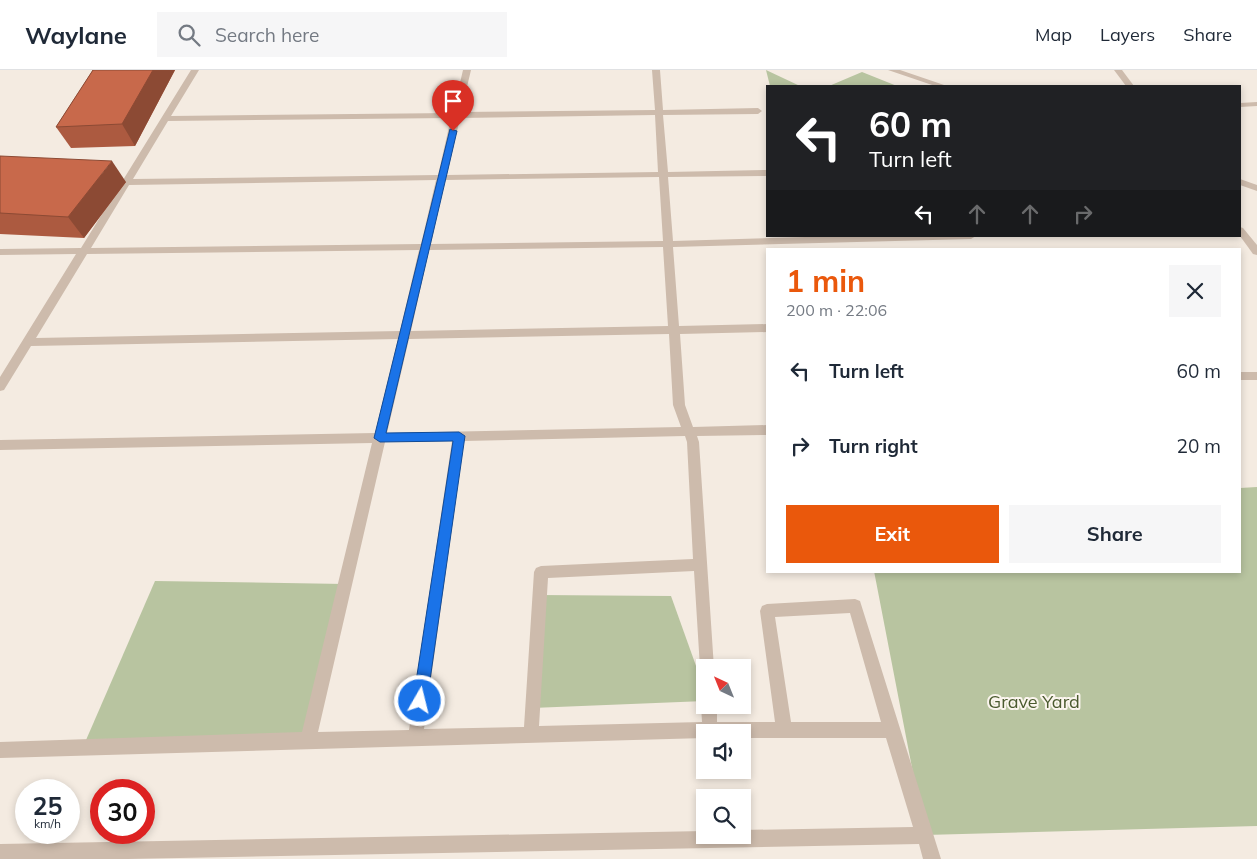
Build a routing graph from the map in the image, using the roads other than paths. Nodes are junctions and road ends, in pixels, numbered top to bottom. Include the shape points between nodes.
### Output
1 (194, 70) edge
2 (467, 70) edge
3 (656, 70) edge
4 (892, 70) edge
5 (1118, 70) edge
6 (940, 85) edge
7 (1129, 85) edge
8 (1241, 104) edge
9 (1257, 104) edge
10 (758, 111) dead end
11 (659, 112) junction
12 (456, 115) junction
13 (164, 119) junction
14 (766, 173) edge
15 (663, 175) junction
16 (442, 178) junction
17 (126, 182) junction
18 (1241, 182) edge
19 (1257, 188) edge
20 (1241, 231) edge
21 (933, 237) edge
22 (668, 244) junction
23 (425, 247) junction
24 (83, 251) junction
25 (0, 252) edge
26 (1257, 252) edge
27 (766, 328) edge
28 (674, 330) junction
29 (404, 335) junction
30 (28, 342) junction
31 (1241, 376) edge
32 (1257, 376) edge
33 (0, 387) edge
34 (766, 430) edge
35 (689, 431) junction
36 (459, 436) junction
37 (380, 438) junction
38 (0, 445) edge
39 (700, 565) junction
40 (706, 659) edge
41 (751, 729) edge
42 (784, 729) junction
43 (696, 730) edge
44 (892, 730) junction
45 (531, 735) junction
46 (415, 738) junction
47 (308, 740) junction
48 (0, 750) edge
49 (925, 835) junction
50 (0, 853) edge
51 (932, 859) edge

1 - 13 street
2 - 12 street
3 - 11 street
4 - 6 street
5 - 7 street
8 - 9 street
10 - 11 street
11 - 12 street
11 - 15 street
12 - 13 street
12 - 16 street
13 - 17 street
14 - 15 street
15 - 16 street
15 - 22 street
16 - 17 street
16 - 23 street
17 - 24 street
18 - 19 street
20 - 26 street
21 - 22 street
22 - 23 street
22 - 28 street
23 - 24 street
23 - 29 street
24 - 25 street
24 - 30 street
27 - 28 street
28 - 29 street
28 - 35 street via 680,405
29 - 30 street
29 - 37 street
30 - 33 street
31 - 32 street
34 - 35 street
35 - 36 street
35 - 39 street via 693,442
36 - 37 street
36 - 46 street
37 - 38 street
37 - 47 street
39 - 40 street
39 - 45 street via 541,572
41 - 42 street
42 - 44 street
42 - 44 street via 767,611 855,606
43 - 45 street
44 - 49 street
45 - 46 street
46 - 47 street
47 - 48 street
49 - 50 street
49 - 51 street

